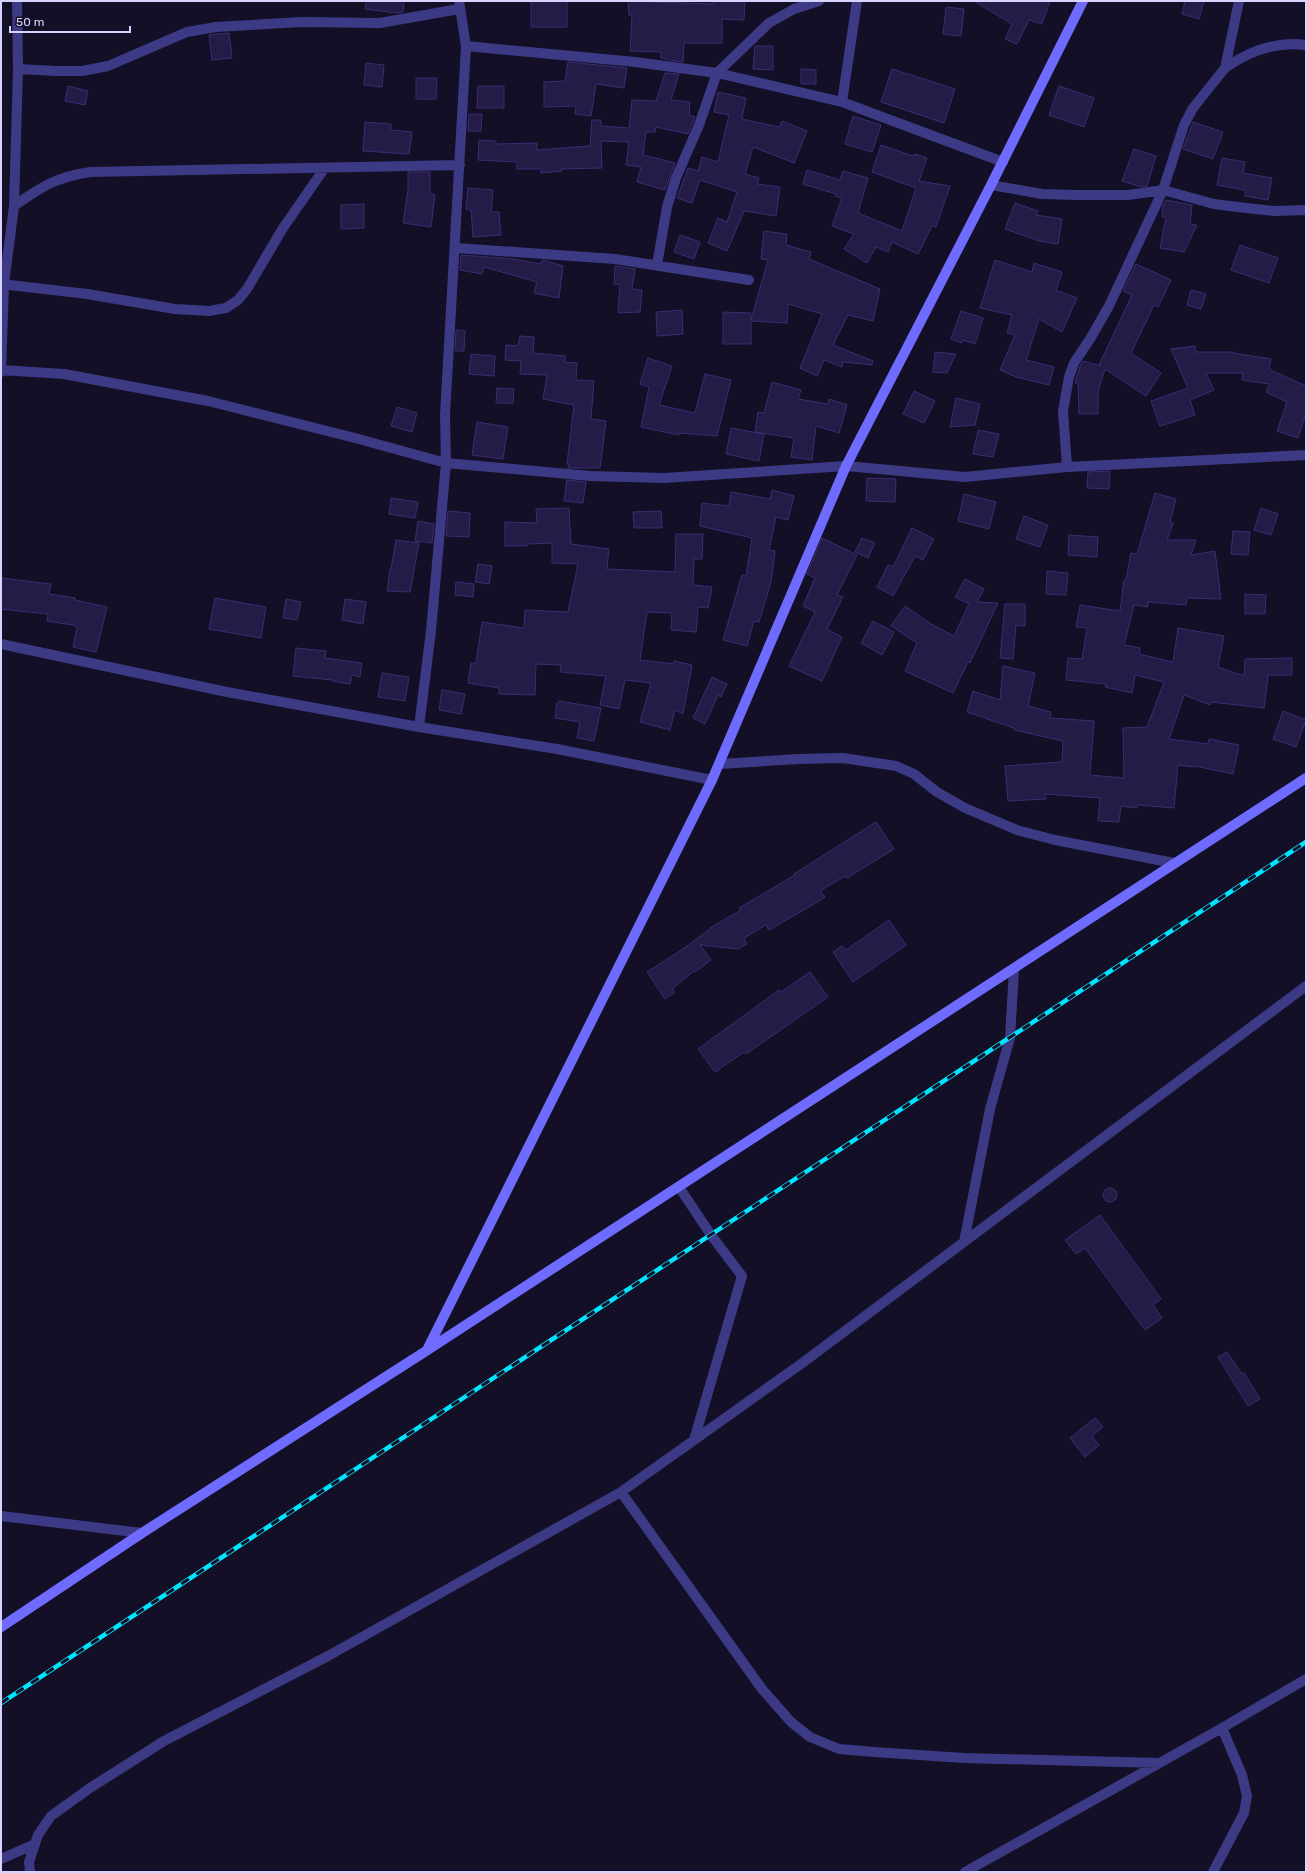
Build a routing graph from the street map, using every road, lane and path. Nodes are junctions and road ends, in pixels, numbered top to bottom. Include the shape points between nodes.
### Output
1 (17, 1) edge
2 (819, 1) edge
3 (857, 1) edge
4 (1083, 1) edge
5 (1239, 1) edge
6 (459, 5) edge
7 (1306, 45) edge
8 (466, 46) junction
9 (1225, 68) junction
10 (18, 69) junction
11 (716, 73) junction
12 (842, 102) junction
13 (1003, 162) junction
14 (460, 165) junction
15 (324, 169) junction
16 (991, 186) junction
17 (1163, 190) junction
18 (14, 206) junction
19 (1306, 210) edge
20 (456, 248) junction
21 (657, 265) junction
22 (749, 280) dead end
23 (3, 284) edge
24 (1, 371) edge
25 (1306, 455) edge
26 (446, 462) junction
27 (846, 466) junction
28 (1067, 467) junction
29 (1, 644) edge
30 (419, 727) junction
31 (720, 764) junction
32 (1306, 778) edge
33 (712, 780) junction
34 (1174, 863) junction
35 (1014, 969) junction
36 (1306, 986) edge
37 (679, 1187) junction
38 (964, 1242) junction
39 (426, 1351) junction
40 (694, 1440) junction
41 (621, 1492) junction
42 (1, 1516) edge
43 (142, 1533) junction
44 (1, 1627) edge
45 (1306, 1680) edge
46 (1222, 1728) junction
47 (1160, 1763) junction
48 (35, 1844) junction
49 (1, 1859) edge
50 (30, 1872) edge
51 (964, 1872) edge
52 (1213, 1872) edge

1 - 10 street
2 - 11 street via 794,9 769,23
3 - 12 street
4 - 13 street
5 - 9 street
6 - 8 street
6 - 10 street via 380,23 302,22 216,27 187,32 108,66 56,72
7 - 9 street via 1267,47 1242,56
8 - 11 street via 627,61
8 - 14 street
9 - 17 street via 1193,108 1184,125
10 - 18 street
11 - 12 street
11 - 21 street via 667,207
12 - 13 street
13 - 16 street
14 - 15 street
14 - 20 street
15 - 18 street via 120,170 72,174 43,185
15 - 23 street via 283,228 247,289 238,300 226,308 209,311 175,309 87,294
16 - 17 street via 1042,194 1076,195
16 - 27 street
17 - 19 street via 1214,204 1275,211
17 - 28 street via 1109,306 1074,362 1063,411
18 - 23 street
20 - 21 street
20 - 26 street via 445,415
21 - 22 street
23 - 24 street
24 - 26 street via 64,374 208,401
25 - 28 street
26 - 27 street via 590,476 664,478
26 - 30 street via 431,631
27 - 28 street via 965,477
27 - 31 street
29 - 30 street via 227,692
30 - 33 street via 557,749
31 - 33 street
31 - 34 street via 843,758 896,766 914,774 937,792 965,808 1016,830
32 - 34 street
33 - 39 street
34 - 35 street
35 - 37 street
35 - 38 street via 1010,1038 990,1109
36 - 38 street
37 - 39 street
37 - 40 street via 742,1276
38 - 40 street
39 - 43 street
40 - 41 street
41 - 47 street via 762,1689 791,1722 810,1737 839,1749 874,1752 964,1758
41 - 48 street via 328,1656 164,1741 51,1816
42 - 43 street
43 - 44 street
45 - 46 street
46 - 47 street
46 - 52 street via 1242,1775 1247,1796 1244,1813
47 - 51 street
48 - 49 street
48 - 50 street

